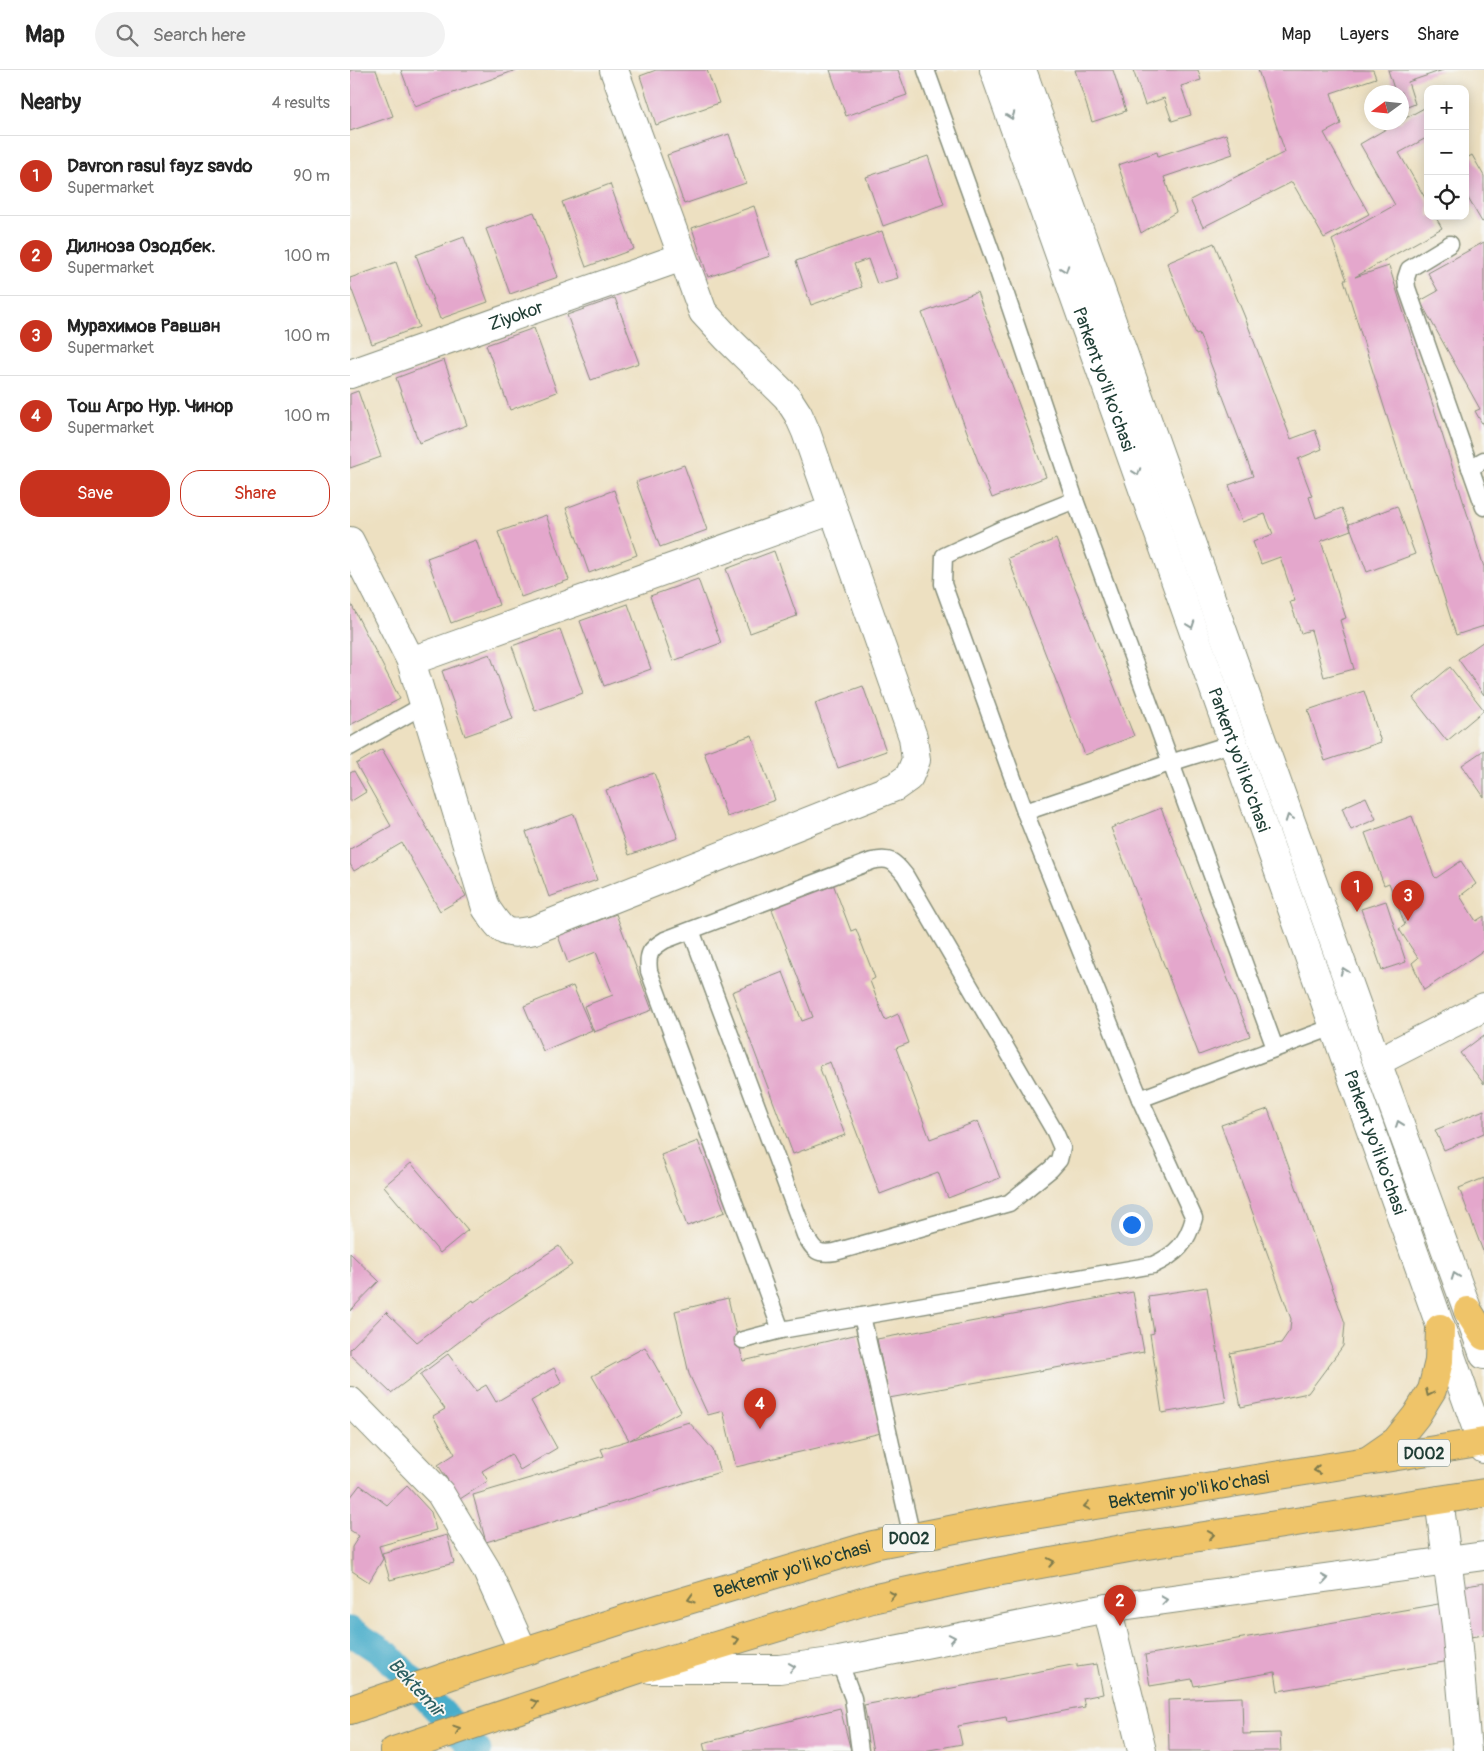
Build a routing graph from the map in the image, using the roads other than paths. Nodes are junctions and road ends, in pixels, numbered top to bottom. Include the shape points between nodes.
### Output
1 (614, 70) edge
2 (926, 70) edge
3 (994, 70) edge
4 (1022, 70) edge
5 (1450, 244) dead end
6 (682, 257) junction
7 (350, 374) edge
8 (1477, 464) edge
9 (1075, 500) junction
10 (1484, 507) edge
11 (833, 510) junction
12 (350, 541) edge
13 (411, 661) junction
14 (424, 705) junction
15 (1233, 743) junction
16 (350, 747) edge
17 (1170, 763) junction
18 (1026, 812) junction
19 (691, 930) junction
20 (1484, 1006) edge
21 (1333, 1027) junction
22 (1275, 1048) junction
23 (1376, 1062) junction
24 (1140, 1099) junction
25 (1468, 1311) junction
26 (862, 1316) junction
27 (1440, 1328) junction
28 (781, 1330) junction
29 (1484, 1336) edge
30 (743, 1340) dead end
31 (1484, 1355) edge
32 (350, 1401) edge
33 (1483, 1445) edge
34 (1365, 1463) junction
35 (1484, 1492) edge
36 (1439, 1500) junction
37 (912, 1537) junction
38 (1484, 1556) edge
39 (1447, 1562) junction
40 (1108, 1608) junction
41 (523, 1651) junction
42 (839, 1660) junction
43 (639, 1669) junction
44 (350, 1710) edge
45 (394, 1751) edge
46 (860, 1751) edge
47 (1142, 1751) edge
48 (1466, 1751) edge

1 - 6 street
2 - 9 lane via 996,264
3 -> 15 street, Parkent yo'li ko'chasi
23 -> 4 street, Parkent yo'li ko'chasi
5 - 8 lane via 1410,269 1406,278
6 - 7 street, Ziyokor
6 - 11 street via 704,312 787,397 798,414
8 - 10 lane
9 - 17 lane
9 - 18 lane via 944,556 943,584
11 - 13 street
11 - 14 street via 913,737 916,760 909,777 894,787 534,930 515,933 499,928 486,908
12 - 13 street
13 - 14 street
14 - 16 lane
15 - 17 lane
15 - 21 street, Parkent yo'li ko'chasi
17 - 18 lane
17 - 22 lane
18 - 24 lane
19 - 19 lane via 872,861 884,858 896,863 1055,1132 1062,1148 1059,1160 1009,1203 835,1252 823,1254 813,1249
19 - 28 lane via 653,948 648,959 649,971
20 - 23 street
21 - 22 lane
21 - 27 street, Parkent yo'li ko'chasi
22 - 24 lane
25 -> 23 street, Parkent yo'li ko'chasi
24 - 26 lane via 1194,1218 1181,1246 1167,1258 1154,1265
25 - 29 highway
25 - 31 street, Parkent yo'li ko'chasi
26 - 28 lane
26 - 37 lane
27 - 33 street, Parkent yo'li ko'chasi
27 -> 34 highway via 1439,1361 1432,1390 1396,1441
28 - 30 lane
32 - 41 street via 440,1493 486,1569
33 - 34 highway, Bektemir yo'li ko'chasi / D002
34 -> 37 highway, Bektemir yo'li ko'chasi / D002 via 1030,1515
35 - 36 highway
36 - 39 street
43 -> 36 highway via 872,1599 977,1576 1134,1547
37 -> 41 highway, Bektemir yo'li ko'chasi / D002 via 873,1545
38 - 39 street
40 -> 39 street
39 - 48 street via 1456,1626
42 -> 40 street
40 - 47 street
41 - 44 highway, Bektemir yo'li ko'chasi / D002
43 -> 42 street via 779,1668
42 - 46 lane via 853,1698
45 -> 43 highway

